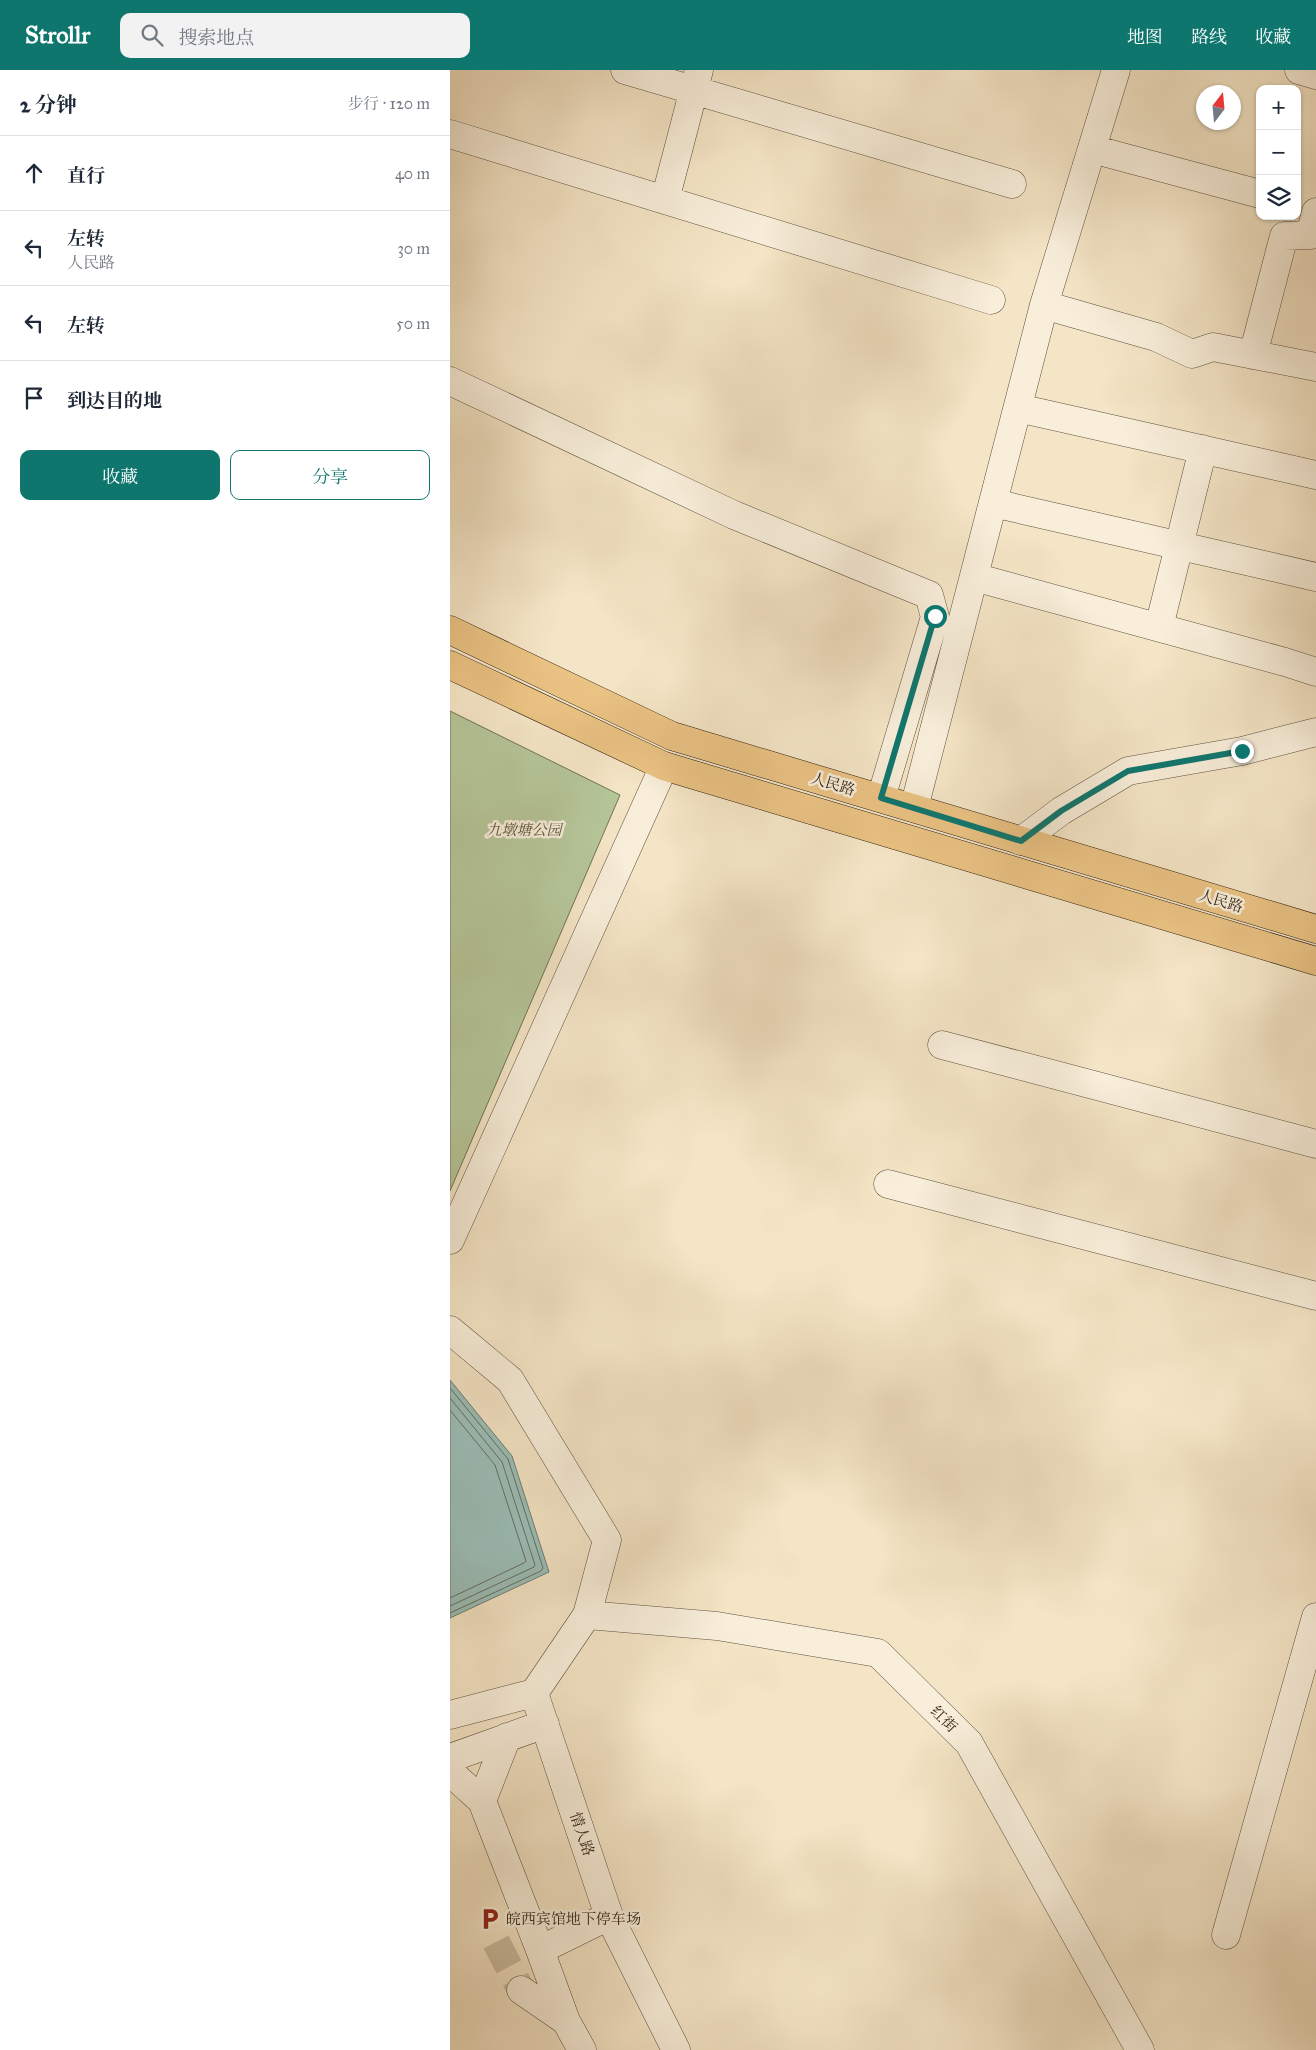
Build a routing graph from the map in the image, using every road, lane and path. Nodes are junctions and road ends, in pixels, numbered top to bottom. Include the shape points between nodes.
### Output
1 (625, 70) edge
2 (699, 70) edge
3 (1116, 70) edge
4 (1299, 70) edge
5 (1316, 75) edge
6 (450, 134) edge
7 (1092, 149) junction
8 (1012, 184) dead end
9 (1256, 193) edge
10 (665, 200) junction
11 (1301, 203) edge
12 (1316, 207) edge
13 (1316, 212) edge
14 (991, 300) dead end
15 (1044, 305) junction
16 (1253, 354) junction
17 (1316, 367) edge
18 (450, 381) edge
19 (1018, 408) junction
20 (1203, 449) junction
21 (1316, 474) edge
22 (993, 503) junction
23 (974, 577) junction
24 (1316, 577) edge
25 (1159, 627) junction
26 (450, 630) edge
27 (450, 665) edge
28 (1316, 672) edge
29 (1316, 732) edge
30 (664, 766) junction
31 (881, 798) junction
32 (914, 808) junction
33 (1021, 841) junction
34 (1316, 929) edge
35 (1316, 962) edge
36 (942, 1045) dead end
37 (1316, 1144) edge
38 (888, 1184) dead end
39 (450, 1240) edge
40 (1316, 1296) edge
41 (450, 1330) edge
42 (587, 1616) junction
43 (1316, 1617) edge
44 (534, 1693) junction
45 (450, 1715) edge
46 (545, 1724) junction
47 (507, 1737) junction
48 (450, 1758) edge
49 (450, 1772) edge
50 (482, 1801) junction
51 (609, 1916) junction
52 (1226, 1935) dead end
53 (540, 1950) junction
54 (521, 1990) tunnel mouth
55 (566, 2021) junction
56 (582, 2050) edge
57 (676, 2050) edge
58 (1140, 2050) edge

1 - 8 street
2 - 10 street
3 - 7 street
4 - 5 street
6 - 10 street
7 - 9 street
7 - 15 street
10 - 14 street
11 - 12 street
13 - 16 street via 1310,235 1284,236
15 - 16 street via 1156,337 1192,354 1213,347
15 - 19 street
16 - 17 street
18 - 31 street via 734,515 929,595 935,616
19 - 20 street
19 - 22 street
20 - 21 street
20 - 25 street
22 - 23 street
22 - 24 street
23 - 25 street
23 - 32 street
25 - 28 street
26 - 31 main road, 人民路 via 672,736
27 - 30 main road, 人民路
29 - 33 street via 1242,751 1128,771 1061,811
30 - 35 main road, 人民路
30 - 39 street
31 - 32 main road, 人民路
32 - 33 main road, 人民路
33 - 34 main road, 人民路
36 - 37 street
38 - 40 street
41 - 42 street via 510,1380 607,1540
42 - 44 street
42 - 58 street, 红街 via 717,1626 878,1653 968,1744
43 - 52 street
44 - 45 street
44 - 46 street, 情人路
46 - 47 street
46 - 51 street, 情人路
47 - 48 street
47 - 50 street
49 - 50 street
50 - 53 street
51 - 53 street
51 - 57 street, 情人路
53 - 55 street
54 - 55 street
55 - 56 street

